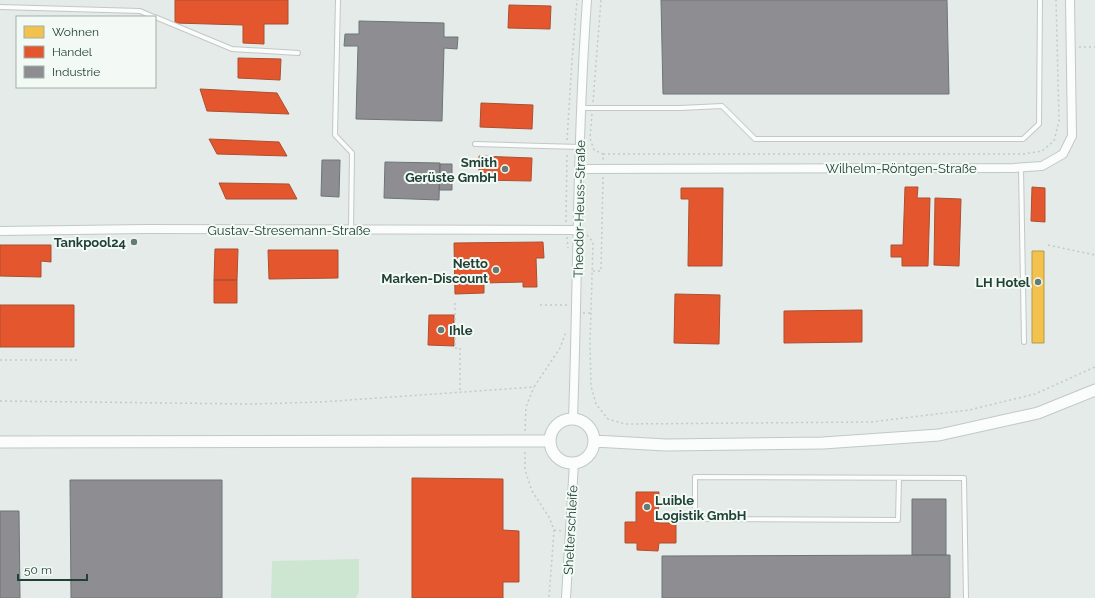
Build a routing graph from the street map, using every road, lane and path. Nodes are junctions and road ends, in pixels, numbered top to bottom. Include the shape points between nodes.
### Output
1 (338, 0) edge
2 (577, 0) edge
3 (587, 0) edge
4 (601, 0) edge
5 (1040, 0) edge
6 (1070, 0) edge
7 (0, 7) edge
8 (152, 16) edge
9 (156, 18) edge
10 (1071, 47) junction
11 (1095, 47) edge
12 (298, 53) dead end
13 (581, 108) junction
14 (592, 109) junction
15 (475, 144) dead end
16 (567, 146) junction
17 (580, 147) junction
18 (1021, 168) junction
19 (579, 169) junction
20 (603, 169) junction
21 (351, 230) junction
22 (578, 230) junction
23 (0, 231) edge
24 (566, 231) junction
25 (1048, 245) dead end
26 (568, 251) dead end
27 (1095, 255) edge
28 (593, 271) junction
29 (455, 303) dead end
30 (540, 305) dead end
31 (591, 313) junction
32 (577, 314) junction
33 (567, 326) dead end
34 (1024, 342) dead end
35 (0, 360) edge
36 (80, 360) dead end
37 (1095, 367) edge
38 (534, 387) junction
39 (1095, 390) edge
40 (460, 392) junction
41 (0, 401) edge
42 (573, 419) junction
43 (526, 431) dead end
44 (550, 441) junction
45 (594, 441) junction
46 (0, 442) edge
47 (525, 450) dead end
48 (574, 463) junction
49 (899, 478) junction
50 (549, 598) edge
51 (566, 598) edge
52 (966, 598) edge

1 - 21 lane via 335,135 352,153
2 - 16 path
3 - 13 street, Theodor-Heuss-Straße
4 - 14 path
5 - 14 lane via 1039,124 1023,139 755,139 722,106
6 - 10 street, Wilhelm-Röntgen-Straße
7 - 8 lane via 140,11
9 - 12 lane via 232,49
10 - 11 path
10 - 18 street, Wilhelm-Röntgen-Straße via 1072,136 1063,154 1042,166
13 - 14 lane
13 - 17 street, Theodor-Heuss-Straße
14 - 20 path via 590,138 594,150 603,154
15 - 16 lane
16 - 17 lane
16 - 24 path
17 - 19 street, Theodor-Heuss-Straße
18 - 20 street, Wilhelm-Röntgen-Straße
18 - 34 lane
19 - 20 street, Wilhelm-Röntgen-Straße
19 - 22 street, Theodor-Heuss-Straße
20 - 28 path via 601,271
21 - 23 street, Gustav-Stresemann-Straße
21 - 24 street, Gustav-Stresemann-Straße
22 - 24 street, Gustav-Stresemann-Straße
22 - 28 path via 585,233 592,242
22 - 32 street, Theodor-Heuss-Straße
24 - 26 path
25 - 27 path
28 - 31 path
29 - 40 path via 455,348 460,348
30 - 32 path via 569,305 570,315
31 - 32 path
31 - 37 path via 591,386 596,404 608,419 625,424 871,422 970,410 1035,394
32 - 42 street, Theodor-Heuss-Straße
33 - 38 path via 560,348
35 - 36 path
38 - 40 path
38 - 43 path via 526,407
39 - 45 main road via 1038,412 939,435 823,443 666,445
40 - 41 path via 252,404
42 - 44 main road via 559,422 554,427
42 - 45 main road via 588,426
44 - 46 main road
44 - 48 main road via 557,457 565,462
45 - 48 main road via 588,456
47 - 50 path via 524,470 532,491 554,530
48 - 51 street, Shelterschleife
49 - 49 lane via 695,477 695,519 898,520
49 - 52 lane via 964,478

